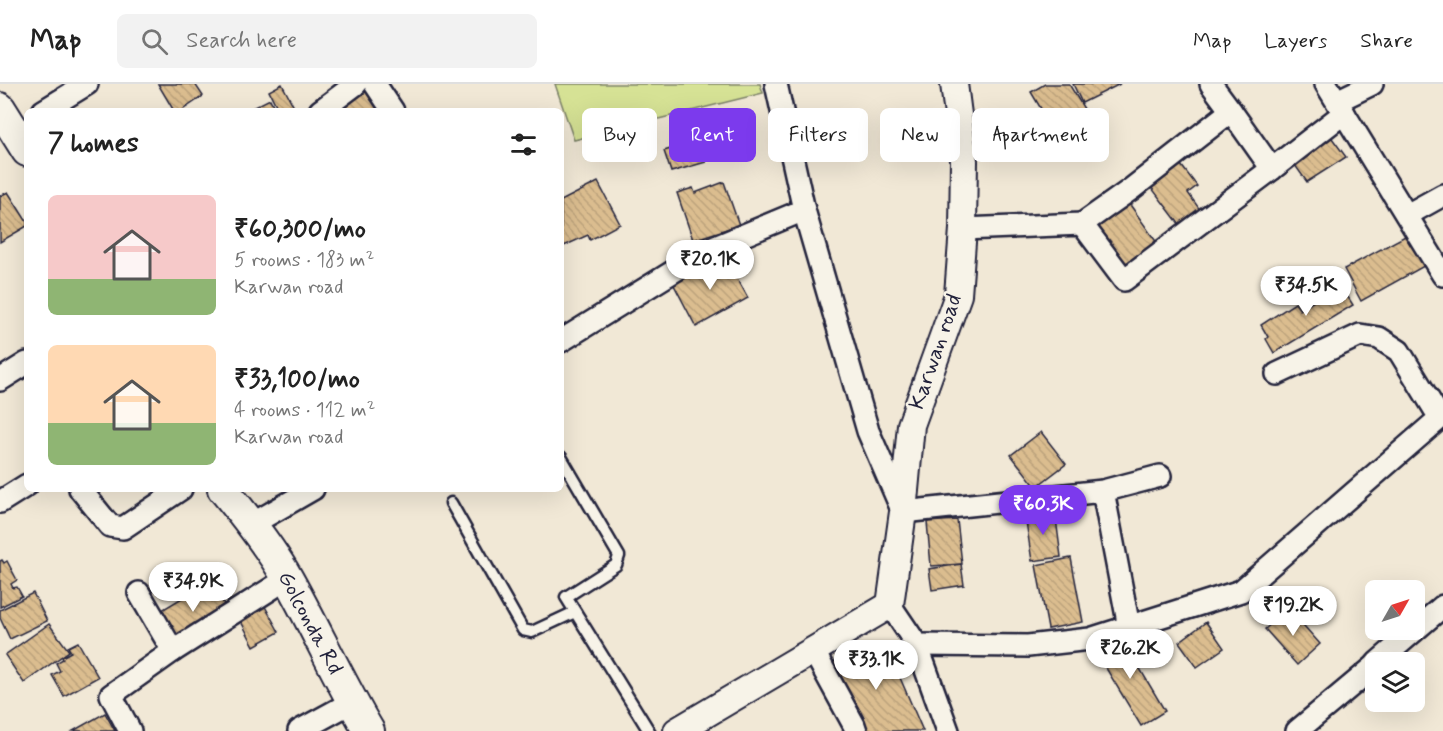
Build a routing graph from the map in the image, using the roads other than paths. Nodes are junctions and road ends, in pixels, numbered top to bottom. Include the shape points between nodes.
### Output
1 (87, 84) edge
2 (356, 84) edge
3 (375, 84) edge
4 (776, 84) edge
5 (954, 84) edge
6 (1211, 84) edge
7 (1372, 84) edge
8 (1336, 99) edge
9 (48, 108) edge
10 (324, 108) edge
11 (391, 108) edge
12 (1232, 111) junction
13 (1272, 168) junction
14 (1443, 195) edge
15 (804, 210) junction
16 (1407, 215) junction
17 (1082, 224) junction
18 (963, 230) junction
19 (1443, 275) edge
20 (564, 339) edge
21 (24, 365) edge
22 (1277, 374) dead end
23 (0, 380) edge
24 (1442, 417) edge
25 (564, 462) edge
26 (1160, 476) dead end
27 (24, 487) edge
28 (1103, 491) junction
29 (82, 492) edge
30 (177, 492) edge
31 (226, 492) edge
32 (308, 492) edge
33 (0, 502) edge
34 (451, 502) dead end
35 (903, 512) junction
36 (252, 524) junction
37 (288, 578) junction
38 (139, 593) dead end
39 (890, 605) junction
40 (1443, 606) edge
41 (575, 612) junction
42 (1129, 627) junction
43 (917, 645) junction
44 (813, 650) junction
45 (173, 651) junction
46 (1390, 652) edge
47 (1365, 673) edge
48 (352, 702) junction
49 (130, 731) edge
50 (299, 731) edge
51 (369, 731) edge
52 (649, 731) edge
53 (677, 731) edge
54 (856, 731) edge
55 (948, 731) edge
56 (1297, 731) edge

1 - 9 street
2 - 10 street
3 - 11 street
4 - 15 street
5 - 18 street, Karwan road via 964,161
6 - 12 street
7 - 8 street
8 - 13 street
8 - 16 street
12 - 13 street
12 - 17 street
13 - 17 street via 1124,280
14 - 16 street
15 - 20 street via 708,250
15 - 35 street via 868,432
16 - 19 street
17 - 18 street
18 - 35 street, Karwan road via 958,295 911,425
21 - 23 street
22 - 24 street via 1359,335 1379,338 1399,351
24 - 42 street via 1241,591
25 - 41 lane via 619,556 616,565 566,597
26 - 28 street
27 - 33 street
28 - 35 street
28 - 42 street
29 - 30 street via 110,526 123,528
31 - 36 main road, Golconda Rd
32 - 36 street
34 - 41 lane via 523,630 532,632
35 - 39 street, Karwan road
36 - 37 main road, Golconda Rd
37 - 45 street
37 - 48 main road, Golconda Rd
38 - 45 street
39 - 43 street
39 - 44 street
40 - 46 street
41 - 52 lane
42 - 43 street via 1090,639 1028,646
43 - 55 street
44 - 53 street
44 - 54 street
45 - 49 street via 111,695
47 - 56 street
48 - 50 street
48 - 51 main road, Golconda Rd

